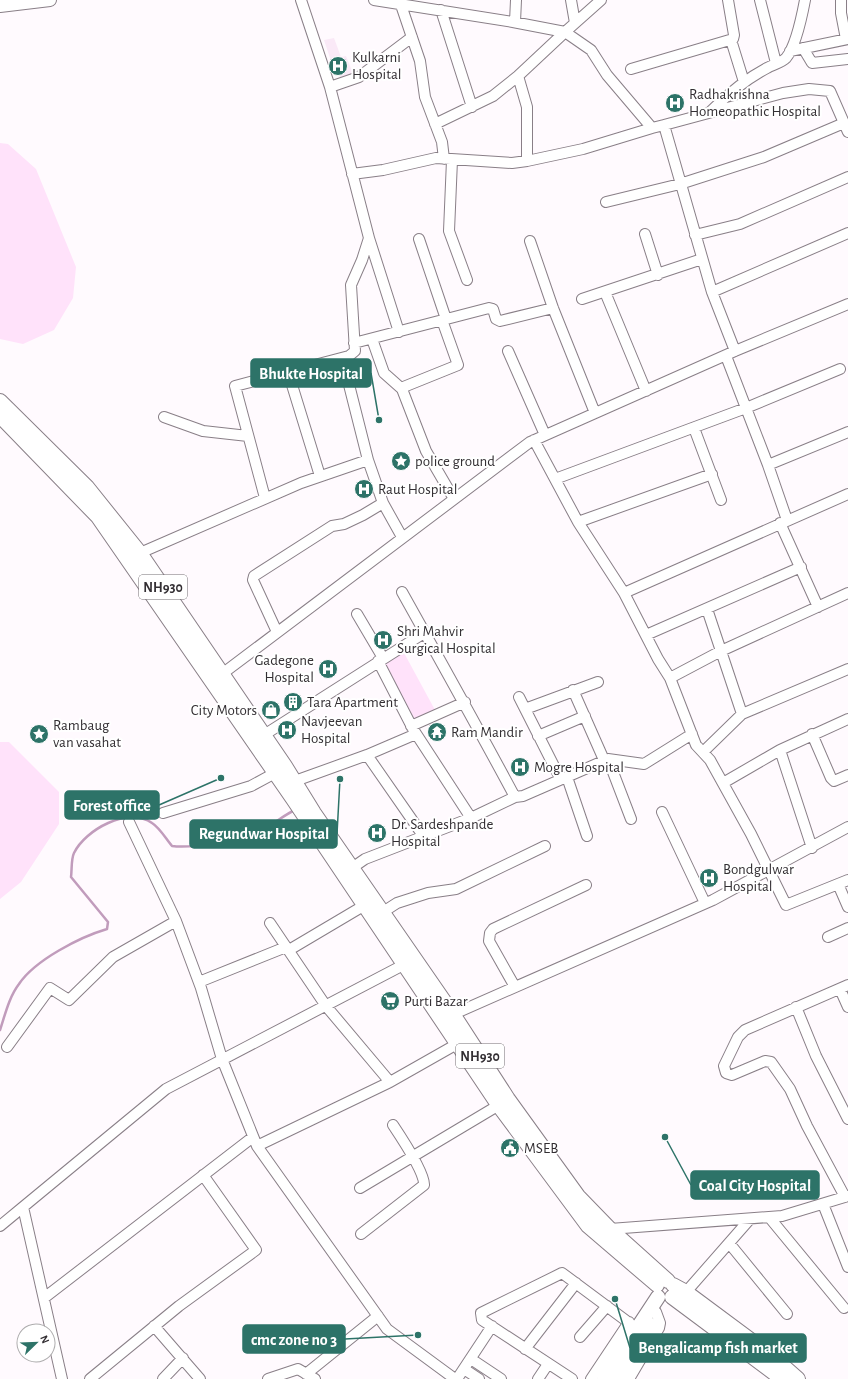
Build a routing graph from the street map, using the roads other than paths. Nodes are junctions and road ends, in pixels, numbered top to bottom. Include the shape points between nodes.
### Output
1 (50, 0) edge
2 (302, 0) edge
3 (374, 0) edge
4 (516, 0) edge
5 (571, 0) edge
6 (602, 0) edge
7 (728, 0) edge
8 (760, 0) edge
9 (805, 0) edge
10 (841, 0) edge
11 (401, 5) junction
12 (0, 6) edge
13 (441, 10) junction
14 (515, 22) junction
15 (575, 23) junction
16 (565, 32) junction
17 (412, 37) junction
18 (847, 39) edge
19 (731, 40) junction
20 (804, 48) junction
21 (790, 51) junction
22 (848, 59) edge
23 (776, 63) junction
24 (631, 69) dead end
25 (518, 76) junction
26 (744, 82) junction
27 (330, 87) junction
28 (472, 107) junction
29 (710, 112) junction
30 (844, 122) junction
31 (435, 124) junction
32 (664, 125) junction
33 (652, 128) junction
34 (848, 132) edge
35 (448, 160) junction
36 (527, 160) junction
37 (352, 174) junction
38 (848, 177) edge
39 (680, 184) junction
40 (606, 202) dead end
41 (848, 233) edge
42 (645, 234) dead end
43 (695, 235) junction
44 (369, 238) junction
45 (419, 239) dead end
46 (530, 240) dead end
47 (702, 259) junction
48 (658, 275) junction
49 (467, 280) dead end
50 (605, 292) junction
51 (712, 292) junction
52 (582, 299) dead end
53 (848, 304) edge
54 (553, 308) junction
55 (444, 320) junction
56 (399, 332) junction
57 (372, 339) junction
58 (354, 343) junction
59 (508, 351) dead end
60 (735, 351) junction
61 (349, 356) junction
62 (726, 356) junction
63 (840, 369) dead end
64 (288, 372) junction
65 (401, 388) junction
66 (646, 391) junction
67 (0, 401) edge
68 (746, 408) junction
69 (595, 413) junction
70 (0, 416) edge
71 (164, 417) dead end
72 (694, 428) junction
73 (848, 432) edge
74 (545, 435) junction
75 (248, 436) junction
76 (534, 440) junction
77 (368, 460) junction
78 (768, 465) junction
79 (712, 474) junction
80 (320, 476) junction
81 (555, 479) junction
82 (848, 494) edge
83 (265, 498) junction
84 (454, 498) junction
85 (721, 500) dead end
86 (383, 503) junction
87 (784, 521) junction
88 (578, 522) junction
89 (402, 537) junction
90 (140, 553) junction
91 (801, 567) junction
92 (402, 592) dead end
93 (624, 593) junction
94 (848, 593) edge
95 (818, 607) junction
96 (707, 608) junction
97 (357, 614) dead end
98 (277, 632) junction
99 (424, 633) junction
100 (646, 635) junction
101 (722, 651) junction
102 (380, 660) junction
103 (848, 669) edge
104 (218, 677) junction
105 (670, 678) junction
106 (598, 682) dead end
107 (574, 690) junction
108 (519, 697) dead end
109 (465, 702) junction
110 (525, 709) junction
111 (742, 714) junction
112 (585, 716) junction
113 (848, 719) edge
114 (414, 730) junction
115 (264, 734) junction
116 (692, 734) junction
117 (812, 734) junction
118 (538, 736) junction
119 (780, 750) junction
120 (703, 752) junction
121 (367, 756) junction
122 (606, 760) junction
123 (275, 773) junction
124 (848, 775) edge
125 (563, 778) junction
126 (295, 781) junction
127 (723, 783) junction
128 (298, 796) junction
129 (516, 797) junction
130 (662, 812) dead end
131 (163, 813) dead end
132 (471, 818) junction
133 (631, 819) dead end
134 (314, 821) junction
135 (129, 822) dead end
136 (848, 827) edge
137 (587, 836) dead end
138 (424, 837) junction
139 (544, 846) dead end
140 (812, 848) junction
141 (353, 867) junction
142 (768, 871) junction
143 (848, 880) edge
144 (838, 884) junction
145 (586, 885) dead end
146 (369, 903) junction
147 (705, 903) junction
148 (389, 907) junction
149 (848, 907) edge
150 (176, 921) junction
151 (270, 924) dead end
152 (848, 928) edge
153 (828, 937) dead end
154 (288, 948) junction
155 (409, 962) junction
156 (199, 982) junction
157 (516, 987) junction
158 (844, 987) edge
159 (326, 1006) junction
160 (796, 1007) junction
161 (848, 1007) edge
162 (447, 1017) junction
163 (458, 1044) junction
164 (7, 1047) dead end
165 (222, 1059) junction
166 (483, 1072) junction
167 (390, 1082) junction
168 (504, 1102) junction
169 (848, 1119) edge
170 (393, 1125) dead end
171 (255, 1141) junction
172 (412, 1157) junction
173 (203, 1175) junction
174 (360, 1188) dead end
175 (846, 1196) edge
176 (823, 1204) junction
177 (23, 1207) junction
178 (769, 1217) junction
179 (750, 1219) junction
180 (0, 1226) edge
181 (610, 1230) junction
182 (361, 1234) dead end
183 (729, 1243) junction
184 (848, 1267) edge
185 (576, 1283) junction
186 (686, 1292) junction
187 (664, 1294) junction
188 (44, 1298) junction
189 (607, 1306) junction
190 (844, 1308) dead end
191 (787, 1314) dead end
192 (378, 1316) junction
193 (633, 1325) junction
194 (154, 1326) junction
195 (492, 1326) junction
196 (580, 1337) dead end
197 (525, 1348) junction
198 (183, 1358) junction
199 (471, 1359) junction
200 (548, 1364) junction
201 (464, 1369) junction
202 (307, 1374) edge
203 (62, 1379) edge
204 (90, 1379) edge
205 (163, 1379) edge
206 (200, 1379) edge
207 (268, 1379) edge
208 (293, 1379) edge
209 (456, 1379) edge
210 (479, 1379) edge
211 (501, 1379) edge
212 (538, 1379) edge
213 (572, 1379) edge
214 (591, 1379) edge
215 (604, 1379) edge
216 (618, 1379) edge
217 (629, 1379) edge
218 (781, 1379) edge
219 (798, 1379) edge

1 - 12 main road
2 - 27 street
3 - 11 street
4 - 14 street
5 - 15 street
6 - 15 street
7 - 19 street via 734,35
8 - 23 street
9 - 21 street
10 - 18 street
11 - 13 street
11 - 17 street
13 - 14 street
13 - 28 street
14 - 16 street
15 - 16 street
16 - 25 street
16 - 33 street via 591,50 607,75
17 - 27 street via 359,77
17 - 31 street via 421,64 425,97
18 - 20 street
19 - 24 street
19 - 26 street
20 - 21 street
20 - 22 street via 812,63
21 - 23 street via 785,59
23 - 26 street
25 - 28 street via 494,96
25 - 36 street via 527,107
26 - 29 street
27 - 37 street
28 - 31 street
29 - 30 street via 782,93 809,89 830,90
29 - 32 street
30 - 34 street
30 - 39 street via 764,157
31 - 35 street
32 - 33 street
32 - 39 street
33 - 36 street via 583,149
35 - 36 street via 512,163
35 - 37 street via 436,158
35 - 49 street via 449,231
37 - 44 street
38 - 43 street via 740,224
39 - 40 street
39 - 43 street
41 - 51 street
42 - 48 street
43 - 47 street
44 - 56 street
44 - 58 street via 351,285
45 - 55 street
46 - 54 street
47 - 48 street
47 - 51 street
48 - 50 street
50 - 52 street
50 - 66 street
51 - 60 street
53 - 60 street
54 - 55 street via 500,321 496,319 491,308
54 - 69 street
55 - 56 street
55 - 65 street via 458,365
56 - 57 street
57 - 58 street
57 - 65 street via 384,373
58 - 61 street via 356,351
59 - 74 street
60 - 62 street
61 - 64 street
61 - 77 street via 343,361
62 - 66 street
62 - 68 street
63 - 68 street
64 - 75 street via 235,386
64 - 80 street
65 - 84 street via 426,451
66 - 69 street
67 - 90 highway, NH930 via 86,487
68 - 72 street
68 - 78 street
69 - 74 street
70 - 104 highway, NH930 via 98,517
71 - 75 street via 203,431
72 - 79 street
72 - 81 street
73 - 78 street
74 - 76 street
75 - 83 street
76 - 81 street
76 - 84 street
77 - 80 street
77 - 86 street
78 - 87 street
79 - 85 street
79 - 88 street
80 - 83 street
81 - 88 street
82 - 87 street
83 - 90 street
84 - 89 street
86 - 89 street
86 - 98 street via 344,524 332,526 254,576 253,580
87 - 91 street
87 - 93 street
88 - 93 street
89 - 98 street
90 - 104 highway, NH930
91 - 95 street
91 - 96 street
92 - 99 street
93 - 100 street
94 - 95 street
95 - 101 street
96 - 100 street
96 - 101 street
97 - 102 street
98 - 104 street
99 - 102 street
99 - 109 street
100 - 105 street
101 - 105 street
101 - 111 street
102 - 114 street
102 - 115 street
103 - 111 street
104 - 115 highway, NH930
104 - 123 highway, NH930
105 - 116 street
106 - 107 street
107 - 110 street
107 - 112 street
108 - 110 street
109 - 114 street
109 - 129 street
110 - 118 street
111 - 120 street
112 - 118 street
112 - 122 street
113 - 117 street
114 - 121 street
114 - 132 street
115 - 126 highway, NH930
116 - 120 street via 696,745
116 - 122 street via 644,764
117 - 119 street
117 - 124 street via 831,778 836,781
118 - 125 street
119 - 127 street
119 - 140 street
120 - 127 street
121 - 126 street
121 - 138 street
122 - 125 street
122 - 133 street
123 - 128 highway, NH930
123 - 131 street via 251,786
125 - 129 street
125 - 137 street
126 - 128 highway, NH930
127 - 142 street
128 - 134 highway, NH930
129 - 132 street
130 - 147 street
132 - 138 street
134 - 141 highway, NH930
134 - 146 highway, NH930
135 - 150 street
136 - 140 street
138 - 141 street via 365,859
139 - 148 street via 456,889 428,893
140 - 142 street
141 - 146 highway, NH930
142 - 144 street via 786,905
142 - 147 street
143 - 144 street
144 - 149 street
145 - 157 street via 493,929 490,933 490,942
146 - 148 highway, NH930
146 - 154 street
146 - 155 highway, NH930
147 - 157 street
148 - 155 highway, NH930
150 - 156 street
150 - 164 street via 113,957 70,1000 50,988
151 - 154 street
152 - 153 street
154 - 156 street
154 - 159 street
155 - 159 street
155 - 162 highway, NH930
156 - 165 street
157 - 162 street
158 - 160 street
158 - 161 street
159 - 165 street
159 - 167 street
160 - 169 street via 816,1056
160 - 175 street via 749,1027 741,1033 724,1069 732,1075 765,1061 771,1062 790,1089 806,1126
162 - 163 highway, NH930
162 - 166 highway, NH930
163 - 166 highway, NH930
163 - 167 street
165 - 171 street
165 - 177 street via 166,1089
166 - 168 highway, NH930
167 - 171 street
168 - 172 street
168 - 181 highway, NH930 via 578,1196
168 - 187 highway, NH930 via 588,1226
170 - 172 street
171 - 173 street
171 - 192 street
172 - 174 street
172 - 182 street via 424,1180 423,1188
173 - 188 street
173 - 194 street via 256,1250
175 - 176 street
176 - 178 street via 782,1216
176 - 184 street
177 - 180 street
177 - 188 street
178 - 179 street
178 - 190 street
179 - 181 street
179 - 183 street
181 - 187 highway, NH930
183 - 186 street
183 - 191 street
185 - 189 street
185 - 195 street via 564,1274 559,1274 483,1311 480,1317
185 - 197 street
186 - 187 highway, NH930
186 - 219 highway, NH930 via 772,1356
187 - 193 highway
187 - 216 highway
187 - 217 street via 659,1328
187 - 218 highway, NH930
188 - 203 street
189 - 193 street
189 - 196 street
192 - 202 street
192 - 209 street via 387,1329
193 - 214 street
193 - 215 highway
194 - 198 street
194 - 204 street
195 - 197 street
195 - 199 street
197 - 200 street
198 - 205 street
198 - 206 street
199 - 201 street
199 - 211 street
200 - 212 street
200 - 213 street
201 - 209 street
201 - 210 street
202 - 207 street
202 - 208 street

